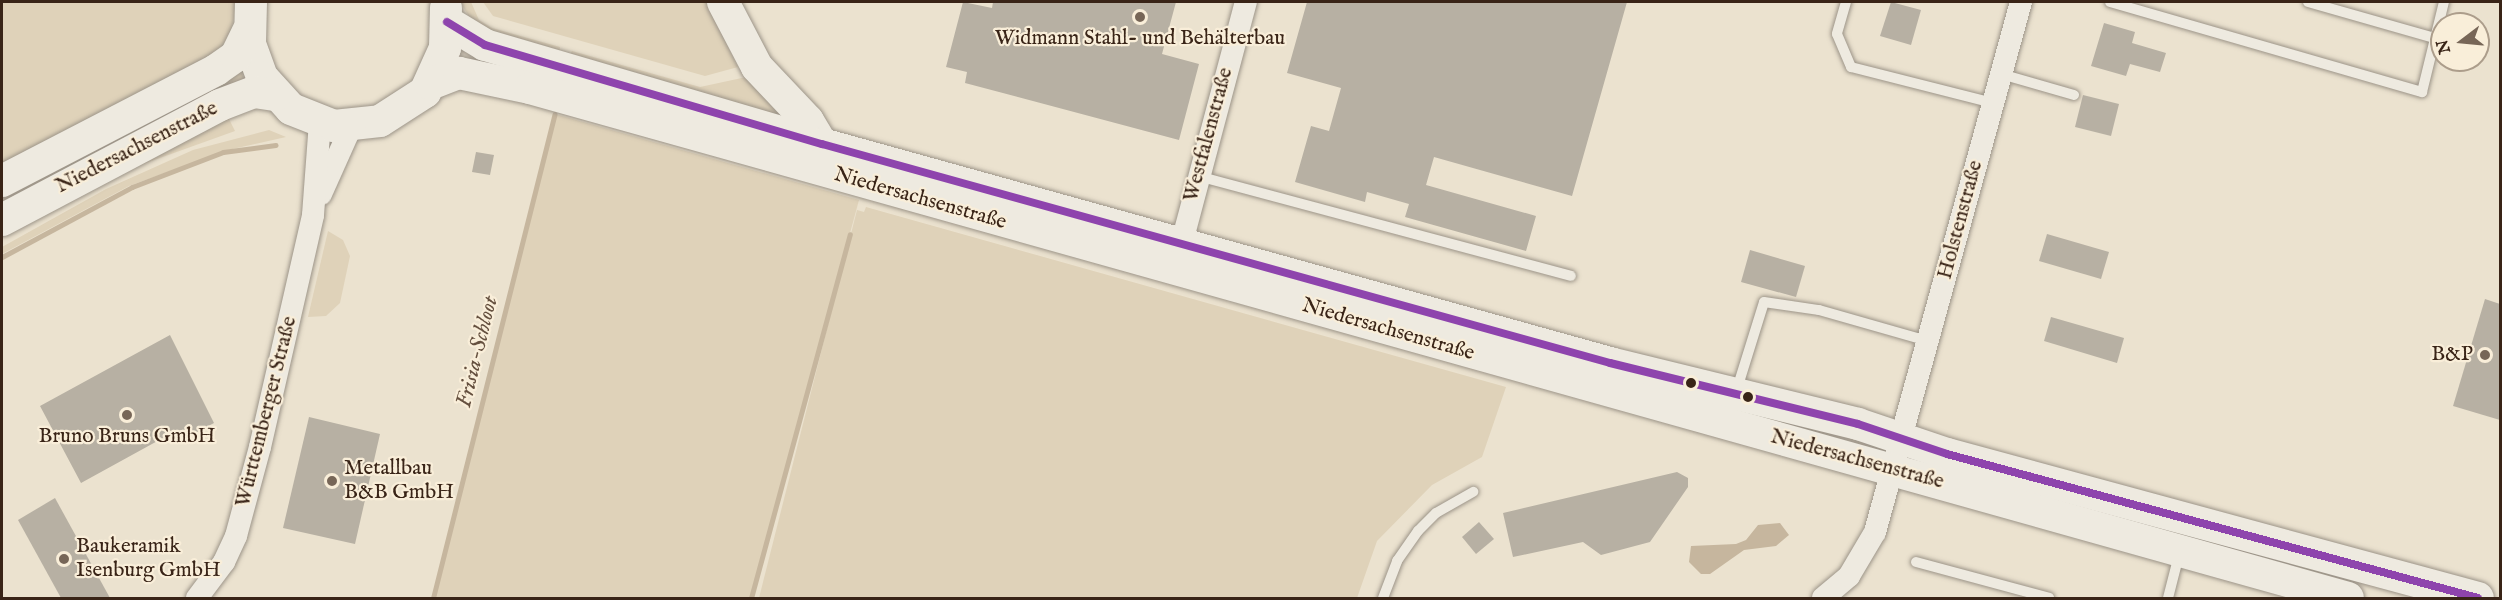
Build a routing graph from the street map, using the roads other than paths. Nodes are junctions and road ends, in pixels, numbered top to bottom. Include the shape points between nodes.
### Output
1 (723, 2) edge
2 (1246, 2) edge
3 (1846, 2) edge
4 (2021, 2) edge
5 (2110, 2) edge
6 (2308, 2) edge
7 (446, 12) edge
8 (250, 16) edge
9 (2430, 37) edge
10 (2430, 56) edge
11 (2001, 74) junction
12 (430, 84) junction
13 (276, 95) junction
14 (2074, 95) dead end
15 (1993, 103) junction
16 (320, 122) junction
17 (351, 127) junction
18 (822, 144) junction
19 (1197, 176) junction
20 (2, 181) edge
21 (313, 215) junction
22 (2, 220) edge
23 (1178, 257) junction
24 (1571, 276) dead end
25 (1928, 341) junction
26 (1736, 392) junction
27 (1901, 438) junction
28 (1892, 469) junction
29 (1473, 492) dead end
30 (2180, 552) junction
31 (1916, 562) dead end
32 (197, 598) edge
33 (1383, 598) edge
34 (1823, 598) edge
35 (2049, 598) edge
36 (2168, 598) edge
37 (2348, 598) edge
38 (2478, 598) edge

1 - 18 main road via 757,67 808,121
2 - 19 street, Westfalenstraße
3 - 15 lane via 1837,34 1851,67
4 - 11 street, Holstenstraße
5 - 10 lane via 2422,92
6 - 9 lane
7 - 12 main road, Niedersachsenstraße via 442,58
7 - 18 main road, Niedersachsenstraße via 485,45
8 - 13 main road, Niedersachsenstraße via 254,60
8 - 20 main road, Niedersachsenstraße via 236,56 216,70
11 - 14 lane
11 - 15 street, Holstenstraße
12 - 17 main road, Niedersachsenstraße via 392,117
12 - 23 main road, Niedersachsenstraße via 451,74 481,75
13 - 16 main road, Niedersachsenstraße
13 - 22 main road, Niedersachsenstraße via 254,92 220,105
15 - 25 street, Holstenstraße
16 - 17 main road, Niedersachsenstraße
16 - 21 street, Württemberger Straße
17 - 21 street, Württemberger Straße
18 - 23 main road, Niedersachsenstraße
19 - 23 street, Westfalenstraße
19 - 24 lane
21 - 32 street, Württemberger Straße via 239,526 224,562
23 - 26 main road, Niedersachsenstraße
23 - 28 main road, Niedersachsenstraße
25 - 26 lane via 1819,310 1764,302
25 - 27 street, Holstenstraße
26 - 27 main road, Niedersachsenstraße
27 - 28 street, Holstenstraße
27 - 38 main road, Niedersachsenstraße
28 - 30 main road, Niedersachsenstraße
28 - 34 street, Holstenstraße via 1868,549 1849,576
29 - 33 lane via 1436,513 1418,531 1397,561
30 - 36 lane
30 - 37 main road, Niedersachsenstraße
31 - 35 lane

